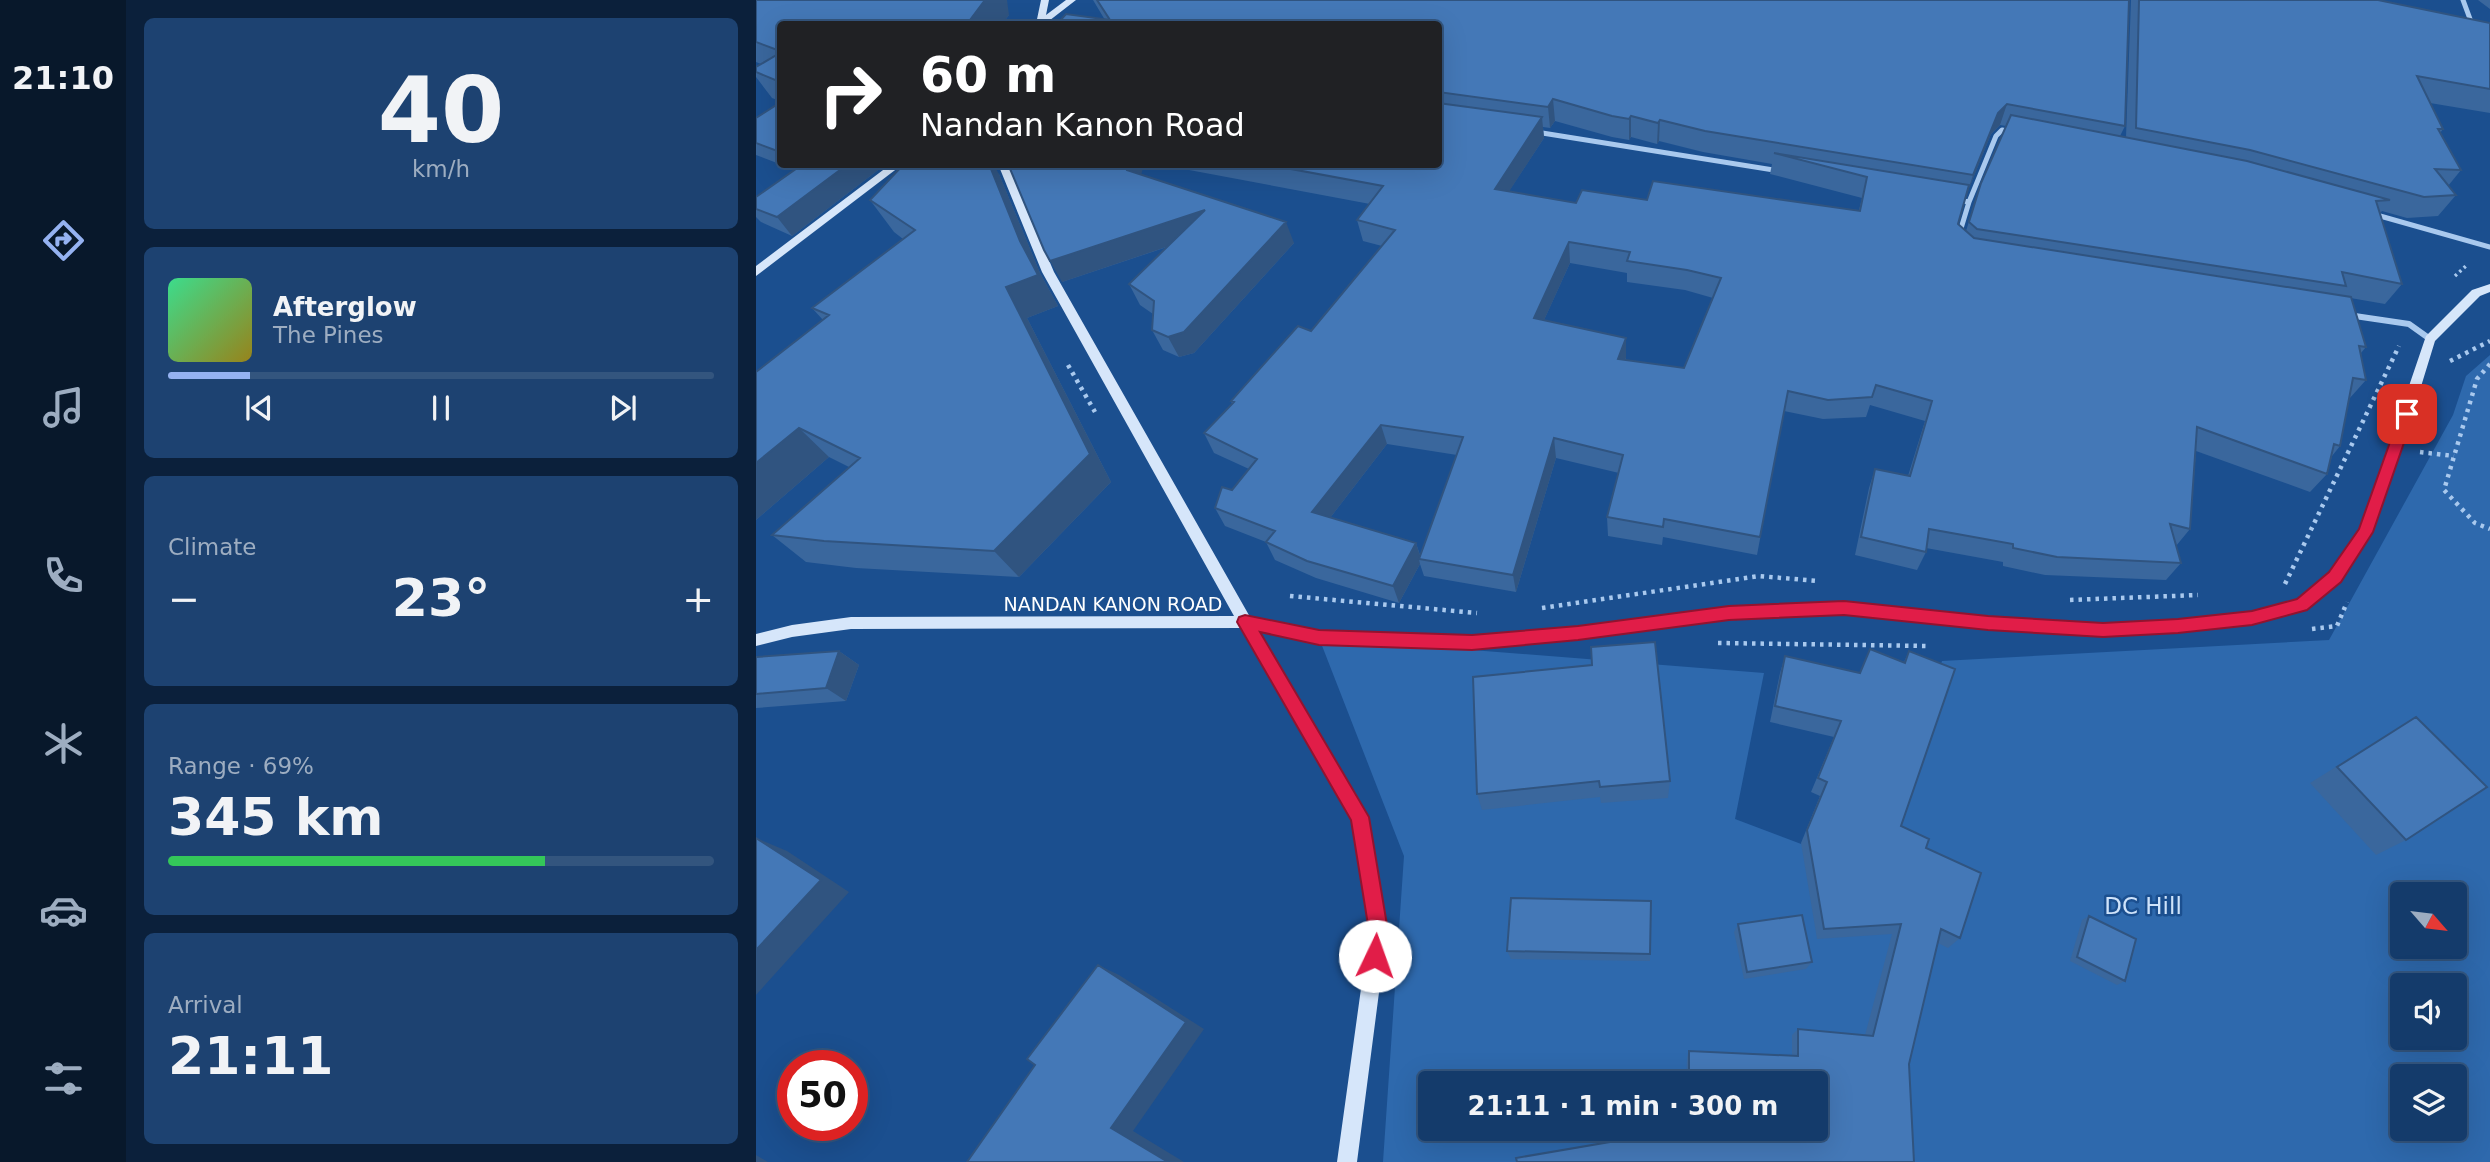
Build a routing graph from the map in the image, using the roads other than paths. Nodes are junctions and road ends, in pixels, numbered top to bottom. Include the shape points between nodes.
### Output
1 (1045, 0) edge
2 (1072, 0) edge
3 (2463, 0) edge
4 (1041, 21) edge
5 (1044, 21) edge
6 (2475, 31) edge
7 (1535, 131) edge
8 (2016, 132) edge
9 (893, 168) edge
10 (1005, 168) edge
11 (1792, 173) edge
12 (1955, 200) edge
13 (1969, 202) junction
14 (2370, 213) edge
15 (1956, 244) edge
16 (2490, 247) edge
17 (756, 272) edge
18 (2490, 288) edge
19 (2340, 313) edge
20 (2430, 338) junction
21 (1245, 622) junction
22 (756, 640) edge
23 (1348, 1162) edge

1 - 4 main road
2 - 5 main road
3 - 6 street
7 - 11 street
8 - 13 street via 2001,130 1996,136
9 - 17 main road
10 - 21 main road via 1048,272
12 - 13 street
13 - 15 street
14 - 16 street
18 - 20 main road, NANDAN KANON ROAD via 2476,293
19 - 20 street via 2409,324
20 - 21 main road, NANDAN KANON ROAD via 2366,532 2335,577 2302,605 2252,618 2103,630 1844,608 1729,613 1472,642 1319,638
21 - 22 main road, NANDAN KANON ROAD via 851,623
21 - 23 main road via 1360,817 1378,931

